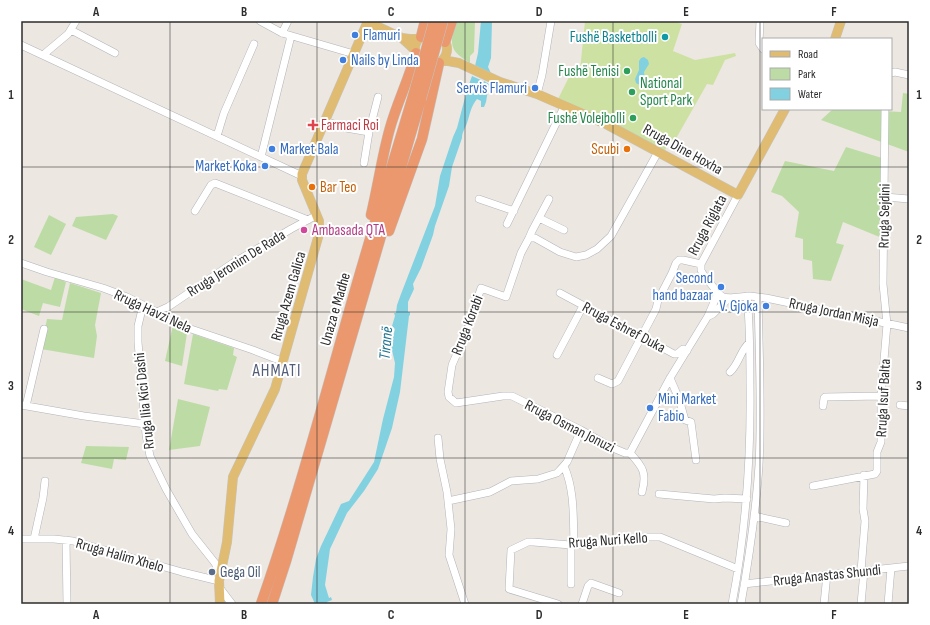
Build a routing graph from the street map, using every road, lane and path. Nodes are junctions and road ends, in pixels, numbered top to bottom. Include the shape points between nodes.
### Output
1 (76, 21) edge
2 (260, 21) edge
3 (288, 21) edge
4 (368, 21) edge
5 (425, 21) edge
6 (434, 21) edge
7 (443, 21) edge
8 (452, 21) edge
9 (551, 21) edge
10 (760, 21) edge
11 (841, 21) edge
12 (71, 30) junction
13 (282, 33) junction
14 (291, 36) junction
15 (402, 38) junction
16 (420, 38) junction
17 (835, 38) edge
18 (254, 44) dead end
19 (21, 45) edge
20 (446, 46) junction
21 (762, 48) edge
22 (416, 52) junction
23 (115, 53) dead end
24 (354, 54) junction
25 (43, 55) junction
26 (440, 62) junction
27 (462, 64) junction
28 (892, 73) edge
29 (909, 75) edge
30 (537, 94) junction
31 (378, 97) dead end
32 (417, 98) junction
33 (564, 107) junction
34 (784, 110) edge
35 (885, 110) edge
36 (325, 121) junction
37 (369, 132) junction
38 (217, 136) junction
39 (658, 152) junction
40 (261, 156) junction
41 (364, 163) dead end
42 (302, 176) junction
43 (738, 195) junction
44 (885, 198) junction
45 (479, 199) dead end
46 (549, 199) dead end
47 (909, 199) edge
48 (195, 211) dead end
49 (514, 211) junction
50 (317, 215) junction
51 (539, 218) junction
52 (308, 220) junction
53 (507, 224) dead end
54 (564, 230) dead end
55 (529, 238) junction
56 (21, 263) edge
57 (701, 264) junction
58 (560, 293) dead end
59 (718, 293) junction
60 (747, 296) junction
61 (758, 297) junction
62 (729, 298) junction
63 (143, 305) junction
64 (583, 306) junction
65 (157, 312) junction
66 (708, 316) junction
67 (887, 324) junction
68 (909, 328) edge
69 (44, 329) dead end
70 (642, 337) junction
71 (749, 343) junction
72 (343, 351) junction
73 (687, 351) junction
74 (557, 355) dead end
75 (284, 362) junction
76 (730, 372) dead end
77 (598, 378) dead end
78 (670, 378) junction
79 (881, 396) junction
80 (451, 399) joint
81 (23, 405) edge
82 (900, 405) dead end
83 (823, 406) dead end
84 (909, 406) edge
85 (145, 424) junction
86 (581, 430) junction
87 (438, 438) dead end
88 (630, 453) junction
89 (696, 460) dead end
90 (564, 466) junction
91 (864, 475) junction
92 (45, 481) dead end
93 (813, 486) dead end
94 (642, 492) dead end
95 (659, 494) dead end
96 (747, 499) junction
97 (448, 501) junction
98 (754, 516) junction
99 (786, 523) dead end
100 (21, 539) edge
101 (34, 539) junction
102 (66, 540) junction
103 (573, 545) junction
104 (909, 566) edge
105 (891, 568) junction
106 (738, 569) junction
107 (862, 571) junction
108 (827, 574) junction
109 (219, 581) junction
110 (571, 584) dead end
111 (744, 584) junction
112 (619, 593) dead end
113 (67, 604) edge
114 (220, 604) edge
115 (232, 604) edge
116 (261, 604) edge
117 (272, 604) edge
118 (465, 604) edge
119 (558, 604) edge
120 (582, 604) edge
121 (732, 604) edge
122 (741, 604) edge
123 (824, 604) edge
124 (861, 604) edge
125 (888, 604) edge

1 - 12 street
2 - 13 street
3 - 13 street
4 - 15 main road, Rruga Dine Hoxha
4 - 24 main road
5 - 16 highway
6 - 32 highway, Unaza e Madhe, bridge
7 - 32 highway, Unaza e Madhe, bridge
8 - 20 highway
9 - 30 street
10 - 21 street via 759,43
11 - 17 main road
12 - 23 street
12 - 25 street
13 - 14 street
14 - 24 street
14 - 40 street
15 - 16 main road, Rruga Dine Hoxha
15 - 22 main road, Rruga Dine Hoxha
16 - 20 main road, Rruga Dine Hoxha via 426,34 435,34 442,38
16 - 22 main road
18 - 38 street via 224,113
19 - 25 street
20 - 26 main road via 446,54
20 - 27 main road, Rruga Dine Hoxha
22 - 26 main road, Rruga Dine Hoxha via 418,59 424,63 431,65
22 - 72 highway via 389,130 368,227 343,321
24 - 36 main road
25 - 38 street
26 - 27 main road, Rruga Dine Hoxha
26 - 72 highway via 422,139 384,244 366,303
27 - 30 main road, Rruga Dine Hoxha via 500,82
28 - 29 street
30 - 33 main road, Rruga Dine Hoxha
31 - 37 street
32 - 72 highway, Unaza e Madhe
33 - 39 main road, Rruga Dine Hoxha via 619,130
33 - 49 street
34 - 43 main road, Rruga Riglata
35 - 44 street, Rruga Sejdini
36 - 37 street
36 - 42 main road
37 - 41 street
38 - 40 street
39 - 43 main road, Rruga Dine Hoxha
39 - 55 street via 611,236 597,249 576,257 560,252 535,238
40 - 42 street
42 - 50 main road, Rruga Azem Galica
43 - 57 street, Rruga Riglata
44 - 47 street
44 - 67 street, Rruga Sejdini via 884,284
45 - 49 street
46 - 51 street
48 - 52 street via 211,185 215,183
49 - 53 street
50 - 52 street, Rruga Jeronim De Rada
50 - 75 main road, Rruga Azem Galica via 320,227 316,247
51 - 54 street
51 - 55 street
52 - 65 street, Rruga Jeronim De Rada via 233,263
55 - 80 street, Rruga Korabi via 521,253 506,297 481,288 452,366 448,392
56 - 63 street, Rruga Havzi Nela via 102,288
57 - 59 street, Rruga Riglata via 701,270
57 - 70 street via 678,260
58 - 64 street, Rruga Eshref Duka
59 - 62 street, Rruga Riglata
59 - 66 street, Rruga Osman Jonuzi
60 - 61 street
60 - 62 street
60 - 71 street
61 - 67 street, Rruga Jordan Misja
61 - 98 street via 759,441
62 - 66 street, Rruga Osman Jonuzi
63 - 65 street, Rruga Havzi Nela
63 - 85 street, Rruga Ilia Kici Dashi via 138,326
64 - 70 street, Rruga Eshref Duka
64 - 74 street
65 - 75 street, Rruga Havzi Nela via 191,329
66 - 73 street, Rruga Osman Jonuzi
67 - 68 street, Rruga Jordan Misja
67 - 79 street, Rruga Isuf Balta
69 - 81 street
70 - 73 street, Rruga Eshref Duka via 674,354
70 - 77 street via 616,383 612,384
71 - 76 street
71 - 96 street via 750,432
72 - 116 highway, Unaza e Madhe
72 - 117 highway, Unaza e Madhe
73 - 78 street, Rruga Osman Jonuzi
75 - 109 main road, Rruga Azem Galica via 269,404 233,477
78 - 88 street, Rruga Osman Jonuzi
78 - 89 street via 685,420 691,422
79 - 83 street via 825,397
79 - 91 street, Rruga Isuf Balta via 882,435 877,452 876,473
80 - 86 street, Rruga Osman Jonuzi via 459,403 512,396
81 - 85 street
82 - 84 street
85 - 109 street, Rruga Ilia Kici Dashi via 153,464 192,534 215,563
86 - 88 street, Rruga Osman Jonuzi via 625,454
86 - 90 street
87 - 97 street
88 - 94 street via 644,471
90 - 97 street via 556,473 538,479 511,481 490,492
90 - 103 street via 572,493
91 - 93 street
91 - 107 street
92 - 101 street
95 - 96 street
96 - 106 street
97 - 118 street via 451,529 449,555
98 - 99 street
98 - 111 street
100 - 101 street, Rruga Halim Xhelo
101 - 102 street, Rruga Halim Xhelo
102 - 109 street, Rruga Halim Xhelo
102 - 113 street
103 - 106 street, Rruga Nuri Kello via 660,537
103 - 110 street
103 - 119 street, Rruga Nuri Kello via 528,542 511,550 509,589
104 - 105 street, Rruga Anastas Shundi
105 - 107 street, Rruga Anastas Shundi
105 - 125 street
106 - 121 street
107 - 108 street, Rruga Anastas Shundi
107 - 124 street
108 - 111 street, Rruga Anastas Shundi
108 - 123 street
109 - 114 main road, Rruga Azem Galica
109 - 115 street
111 - 122 street
112 - 120 street via 591,583

